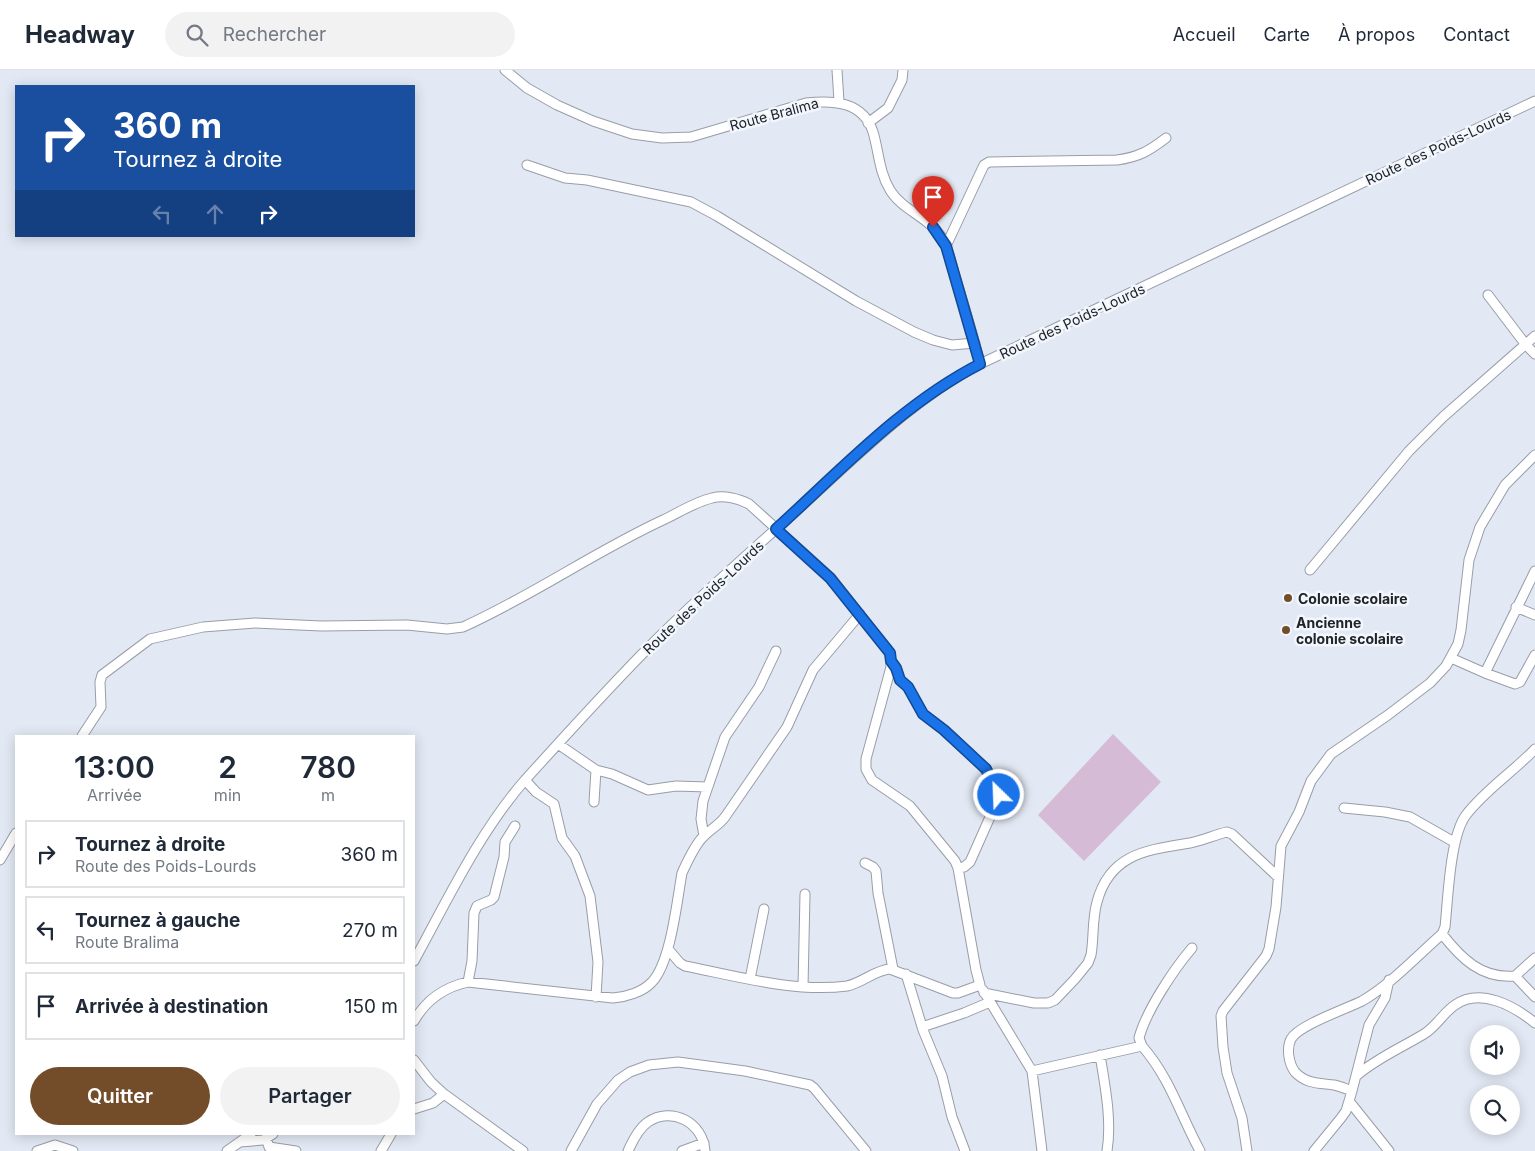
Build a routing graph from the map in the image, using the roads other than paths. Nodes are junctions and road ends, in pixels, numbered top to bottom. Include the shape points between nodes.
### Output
1 (837, 70) edge
2 (903, 70) edge
3 (511, 72) edge
4 (1535, 100) edge
5 (839, 102) junction
6 (868, 123) junction
7 (1166, 138) dead end
8 (527, 165) dead end
9 (946, 246) junction
10 (1488, 295) dead end
11 (1535, 336) edge
12 (975, 343) junction
13 (1526, 345) junction
14 (1535, 354) edge
15 (980, 364) junction
16 (1535, 455) edge
17 (776, 529) junction
18 (1310, 570) dead end
19 (1535, 571) edge
20 (1516, 607) junction
21 (860, 614) junction
22 (1535, 615) edge
23 (776, 650) dead end
24 (1535, 655) edge
25 (1452, 658) junction
26 (891, 661) junction
27 (1485, 673) junction
28 (83, 735) edge
29 (558, 744) junction
30 (1535, 749) edge
31 (596, 770) junction
32 (525, 780) junction
33 (708, 786) junction
34 (594, 802) dead end
35 (1344, 808) dead end
36 (515, 826) dead end
37 (15, 835) edge
38 (704, 836) junction
39 (1454, 842) junction
40 (0, 860) edge
41 (865, 863) dead end
42 (958, 868) junction
43 (1278, 877) junction
44 (805, 894) dead end
45 (764, 909) dead end
46 (1442, 934) junction
47 (1192, 948) dead end
48 (668, 949) junction
49 (415, 958) edge
50 (1535, 958) edge
51 (893, 969) junction
52 (906, 974) junction
53 (1515, 976) junction
54 (750, 979) junction
55 (1390, 980) junction
56 (468, 982) junction
57 (803, 987) junction
58 (982, 989) junction
59 (596, 997) junction
60 (1535, 997) edge
61 (990, 1002) junction
62 (415, 1019) edge
63 (1535, 1023) edge
64 (922, 1027) junction
65 (1142, 1046) junction
66 (1100, 1055) junction
67 (415, 1061) edge
68 (1032, 1071) junction
69 (1356, 1076) junction
70 (1352, 1091) junction
71 (444, 1094) junction
72 (1349, 1101) junction
73 (415, 1109) edge
74 (250, 1135) edge
75 (390, 1135) edge
76 (240, 1142) junction
77 (270, 1143) edge
78 (705, 1147) edge
79 (37, 1151) edge
80 (73, 1151) edge
81 (227, 1151) edge
82 (296, 1151) edge
83 (381, 1151) edge
84 (523, 1151) edge
85 (571, 1151) edge
86 (628, 1151) edge
87 (682, 1151) edge
88 (866, 1151) edge
89 (965, 1151) edge
90 (1042, 1151) edge
91 (1107, 1151) edge
92 (1200, 1151) edge
93 (1247, 1151) edge
94 (1314, 1151) edge
95 (1389, 1151) edge

1 - 5 street
2 - 6 street via 902,80 888,108
3 - 5 street, Route Bralima via 527,88 593,121 632,134 662,138 691,137 806,103
4 - 15 street, Route des Poids-Lourds
5 - 6 street, Route Bralima via 853,108
6 - 9 street via 881,170 893,194 933,227
7 - 9 street via 1133,158 989,162 984,165
8 - 12 street via 565,178 691,202 914,332 952,345
9 - 12 street
10 - 13 street
11 - 13 street
12 - 15 street
13 - 14 street
13 - 18 street via 1416,444
15 - 17 street, Route des Poids-Lourds via 911,409
16 - 25 street via 1504,485 1480,527 1468,560 1461,630
17 - 21 street via 826,573
17 - 28 street via 744,501 712,498 642,530 522,597 456,628 255,623 203,626 150,639 102,675 101,707
17 - 29 street, Route des Poids-Lourds via 654,642
19 - 20 street
20 - 22 street
20 - 27 street
21 - 26 street via 890,653
21 - 38 street via 813,670 786,727 736,802 718,825
23 - 33 street via 759,686 725,737
24 - 27 street via 1518,683
25 - 27 street
25 - 43 street via 1430,684 1327,758 1311,781 1283,841
26 - 42 street via 866,769 872,780 910,806
26 - 42 street via 923,714 986,769 998,791 998,799 970,862
29 - 31 street
29 - 32 street, Route des Poids-Lourds
30 - 39 street via 1466,816
31 - 33 street via 648,790
31 - 34 street
32 - 49 street, Route des Poids-Lourds via 485,834
32 - 59 street via 554,804 562,838 575,856 590,896 598,962
33 - 38 street via 701,811
35 - 39 street via 1410,818
36 - 56 street via 505,842 494,897 477,906 474,913
37 - 40 street
38 - 48 street via 682,873
39 - 46 street
41 - 51 street via 876,871
42 - 58 street
43 - 58 street via 1227,832 1140,852 1106,879 1096,903 1088,963 1055,1000 1042,1004
43 - 93 street via 1268,952 1221,1016 1224,1061 1242,1118
44 - 57 street
45 - 54 street
46 - 53 street via 1459,955 1479,970
46 - 55 street
47 - 65 street via 1152,1009 1139,1038
48 - 54 street via 685,966
48 - 59 street via 650,985 622,997
50 - 53 street
51 - 52 street
51 - 57 street via 885,969 846,986
52 - 58 street via 953,993
52 - 64 street
53 - 60 street
54 - 57 street
55 - 69 street via 1385,998 1369,1025
55 - 70 street via 1362,1000 1310,1025 1291,1039 1289,1057 1292,1068 1299,1075 1314,1084
56 - 59 street
56 - 62 street via 438,994
58 - 61 street
61 - 64 street
61 - 68 street
63 - 69 street via 1503,1003 1489,999 1464,1000 1450,1009 1431,1030 1374,1062
64 - 89 street via 942,1076
65 - 66 street
65 - 92 street via 1168,1083
66 - 68 street
66 - 91 street via 1109,1128
67 - 71 street
68 - 90 street
69 - 70 street
70 - 72 street
71 - 73 street via 433,1103
71 - 84 street
72 - 94 street via 1341,1118
72 - 95 street
74 - 76 street
75 - 83 street
76 - 77 street
76 - 81 street
77 - 82 street
78 - 86 street via 695,1127 683,1118 664,1115 644,1124
78 - 87 street
79 - 80 street via 55,1145
85 - 88 street via 597,1104 618,1080 649,1065 678,1062 745,1071 810,1085

